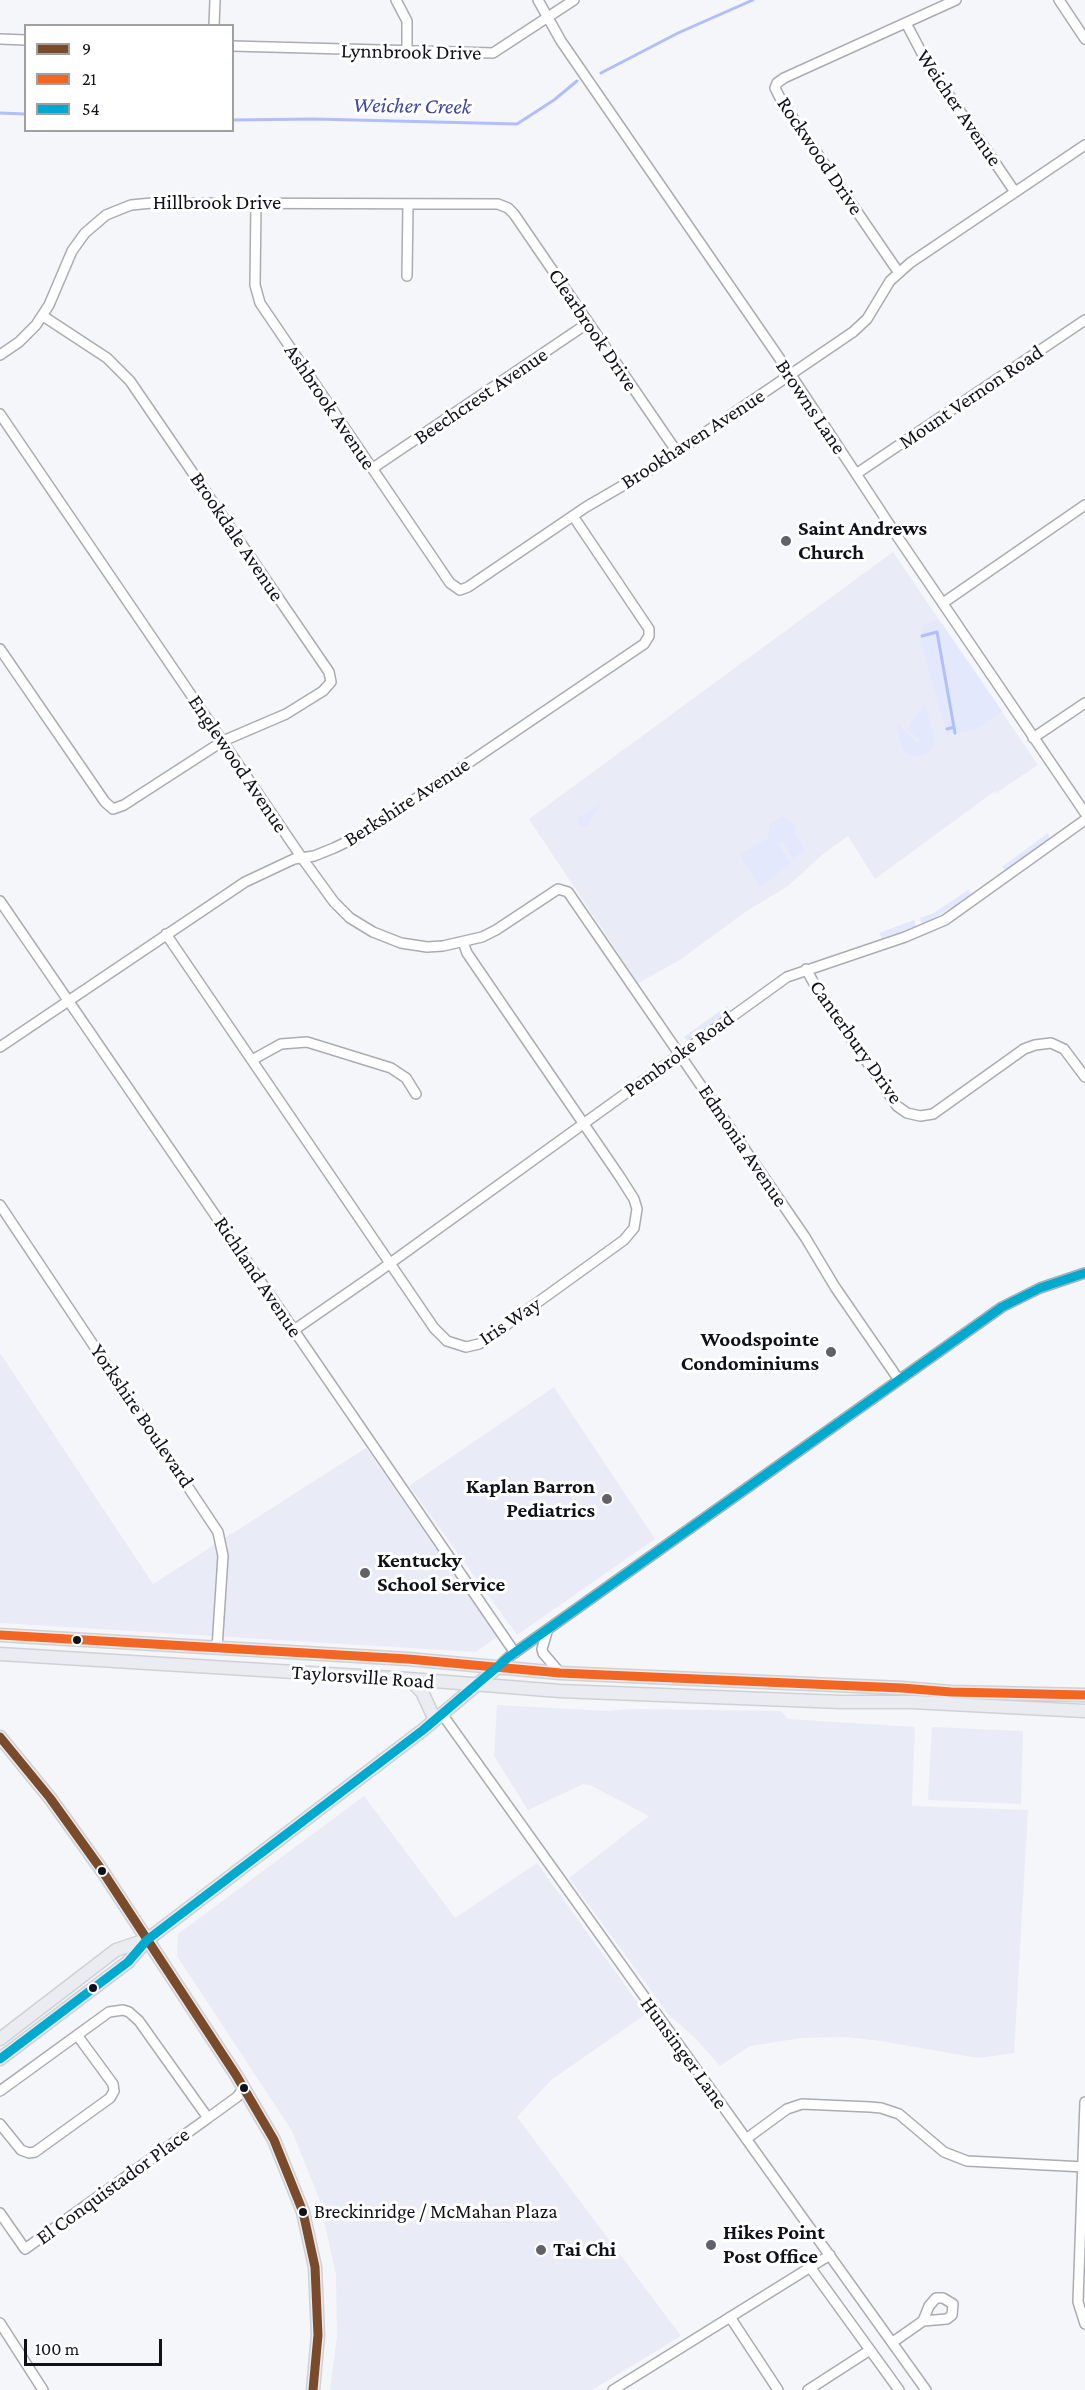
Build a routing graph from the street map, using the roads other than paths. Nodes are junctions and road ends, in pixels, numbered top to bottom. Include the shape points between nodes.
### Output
1 (215, 0) edge
2 (396, 0) edge
3 (538, 0) edge
4 (574, 0) edge
5 (956, 0) edge
6 (1059, 0) edge
7 (547, 18) junction
8 (906, 23) junction
9 (214, 24) edge
10 (0, 39) edge
11 (1085, 39) edge
12 (24, 40) edge
13 (234, 46) edge
14 (407, 52) junction
15 (1085, 145) edge
16 (1016, 192) junction
17 (256, 203) junction
18 (408, 204) junction
19 (508, 208) joint
20 (898, 273) junction
21 (407, 276) dead end
22 (43, 316) junction
23 (1085, 320) edge
24 (588, 323) junction
25 (0, 355) edge
26 (791, 375) junction
27 (0, 414) edge
28 (677, 452) junction
29 (373, 468) junction
30 (856, 474) junction
31 (1085, 506) edge
32 (573, 516) junction
33 (460, 590) joint
34 (943, 603) junction
35 (0, 649) edge
36 (1085, 703) edge
37 (1033, 738) junction
38 (223, 741) junction
39 (1085, 813) edge
40 (1085, 820) edge
41 (302, 858) junction
42 (561, 888) joint
43 (0, 901) edge
44 (166, 934) junction
45 (463, 942) junction
46 (807, 969) junction
47 (69, 1001) junction
48 (0, 1047) edge
49 (678, 1054) junction
50 (252, 1060) junction
51 (1085, 1077) edge
52 (416, 1094) dead end
53 (584, 1124) junction
54 (0, 1205) edge
55 (390, 1263) junction
56 (1085, 1273) edge
57 (294, 1330) junction
58 (899, 1380) junction
59 (547, 1632) junction
60 (0, 1635) edge
61 (217, 1648) junction
62 (515, 1653) junction
63 (0, 1654) edge
64 (498, 1667) junction
65 (560, 1673) junction
66 (409, 1679) junction
67 (479, 1685) junction
68 (1085, 1695) edge
69 (1085, 1711) edge
70 (439, 1717) junction
71 (0, 1737) edge
72 (147, 1940) junction
73 (77, 2035) junction
74 (0, 2039) edge
75 (0, 2059) edge
76 (244, 2088) junction
77 (0, 2091) edge
78 (1085, 2102) edge
79 (208, 2118) junction
80 (0, 2124) edge
81 (746, 2139) junction
82 (1083, 2167) edge
83 (0, 2213) edge
84 (830, 2254) junction
85 (810, 2267) junction
86 (730, 2317) junction
87 (923, 2321) dead end
88 (0, 2323) edge
89 (1085, 2324) edge
90 (893, 2342) junction
91 (870, 2350) junction
92 (43, 2390) edge
93 (313, 2390) edge
94 (613, 2390) edge
95 (778, 2390) edge
96 (808, 2390) edge
97 (899, 2390) edge
98 (926, 2390) edge

1 - 9 street
2 - 14 street via 407,21
3 - 7 street, Browns Lane
4 - 7 street, Lynnbrook Drive
5 - 8 street, Rockwood Drive
6 - 11 street
7 - 14 street, Lynnbrook Drive via 493,53
7 - 26 street, Browns Lane
8 - 16 street, Weicher Avenue via 927,63
8 - 20 street, Rockwood Drive via 784,78 775,88
10 - 12 street
13 - 14 street, Lynnbrook Drive
15 - 16 street, Brookhaven Avenue
16 - 20 street, Brookhaven Avenue
17 - 18 street, Hillbrook Drive
17 - 22 street, Hillbrook Drive via 141,203 106,215 72,251
17 - 29 street, Ashbrook Avenue via 255,285 260,303
18 - 19 street, Hillbrook Drive via 498,204
18 - 21 street
19 - 24 street, Clearbrook Drive
20 - 26 street, Brookhaven Avenue via 860,326
22 - 25 street, Hillbrook Drive via 19,342
22 - 38 street, Brookdale Avenue via 107,358 130,381 331,677 328,687 286,714
23 - 30 street, Mount Vernon Road
24 - 28 street, Clearbrook Drive
24 - 29 street, Beechcrest Avenue
26 - 28 street, Brookhaven Avenue
26 - 30 street, Browns Lane
27 - 38 street, Englewood Avenue
28 - 32 street, Brookhaven Avenue
29 - 33 street, Ashbrook Avenue via 450,583
30 - 34 street, Browns Lane
31 - 34 street
32 - 33 street, Brookhaven Avenue
32 - 41 street, Berkshire Avenue via 645,621 648,639 373,827 334,848
34 - 37 street, Browns Lane
35 - 38 street via 113,809
36 - 37 street
37 - 39 street, Browns Lane
38 - 41 street, Englewood Avenue
40 - 46 street, Pembroke Road via 945,920
41 - 44 street, Berkshire Avenue via 245,882
41 - 45 street, Englewood Avenue via 341,909 373,932 414,945
42 - 45 street, Englewood Avenue via 496,930
42 - 49 street, Edmonia Avenue via 568,892
43 - 47 street, Richland Avenue
44 - 47 street, Berkshire Avenue
44 - 50 street, Iris Way
45 - 53 street, Iris Way
46 - 49 street, Pembroke Road via 787,977
46 - 51 street, Canterbury Drive via 890,1096 907,1113 933,1114 1035,1045 1051,1043 1064,1049
47 - 48 street, Berkshire Avenue
47 - 57 street, Richland Avenue
49 - 53 street, Pembroke Road
49 - 58 street, Edmonia Avenue
50 - 52 street via 281,1044 307,1042 391,1068 406,1078
50 - 55 street, Iris Way
53 - 55 street, Pembroke Road
53 - 55 street, Iris Way via 634,1199 634,1228 624,1240 487,1339 466,1347 447,1341
54 - 61 street, Yorkshire Boulevard via 218,1532 223,1557
55 - 57 street, Pembroke Road
56 - 58 street via 1016,1298
57 - 62 street, Richland Avenue
58 - 59 street
59 - 62 street
59 - 65 street via 543,1653
60 - 61 main road, Taylorsville Road
61 - 64 main road, Taylorsville Road
62 - 64 street
63 - 66 main road, Taylorsville Road
64 - 65 main road, Taylorsville Road
64 - 67 main road
65 - 68 main road, Taylorsville Road
66 - 67 main road, Taylorsville Road
66 - 70 main road
67 - 69 main road, Taylorsville Road
67 - 70 main road
70 - 72 main road
70 - 81 street, Hunsinger Lane
71 - 72 main road via 66,1820
72 - 74 main road via 116,1950
72 - 75 main road via 128,1962
72 - 76 main road
73 - 77 street, El Conquistador Place
73 - 79 street, El Conquistador Place via 109,2012 129,2012 139,2020
73 - 80 street via 113,2084 110,2098 35,2152 21,2150
76 - 79 street, El Conquistador Place
76 - 93 main road via 293,2183 310,2238 318,2304
78 - 82 street
79 - 83 street, El Conquistador Place via 25,2249
81 - 82 street via 787,2109 802,2104 870,2107 899,2114 944,2152 967,2161
81 - 84 street, Hunsinger Lane
82 - 89 street via 1078,2302
84 - 85 street
84 - 90 street, Hunsinger Lane
85 - 86 street
85 - 91 street
86 - 94 street
86 - 95 street
87 - 90 street
88 - 92 street
90 - 98 street, Hunsinger Lane
91 - 96 street
91 - 97 street

